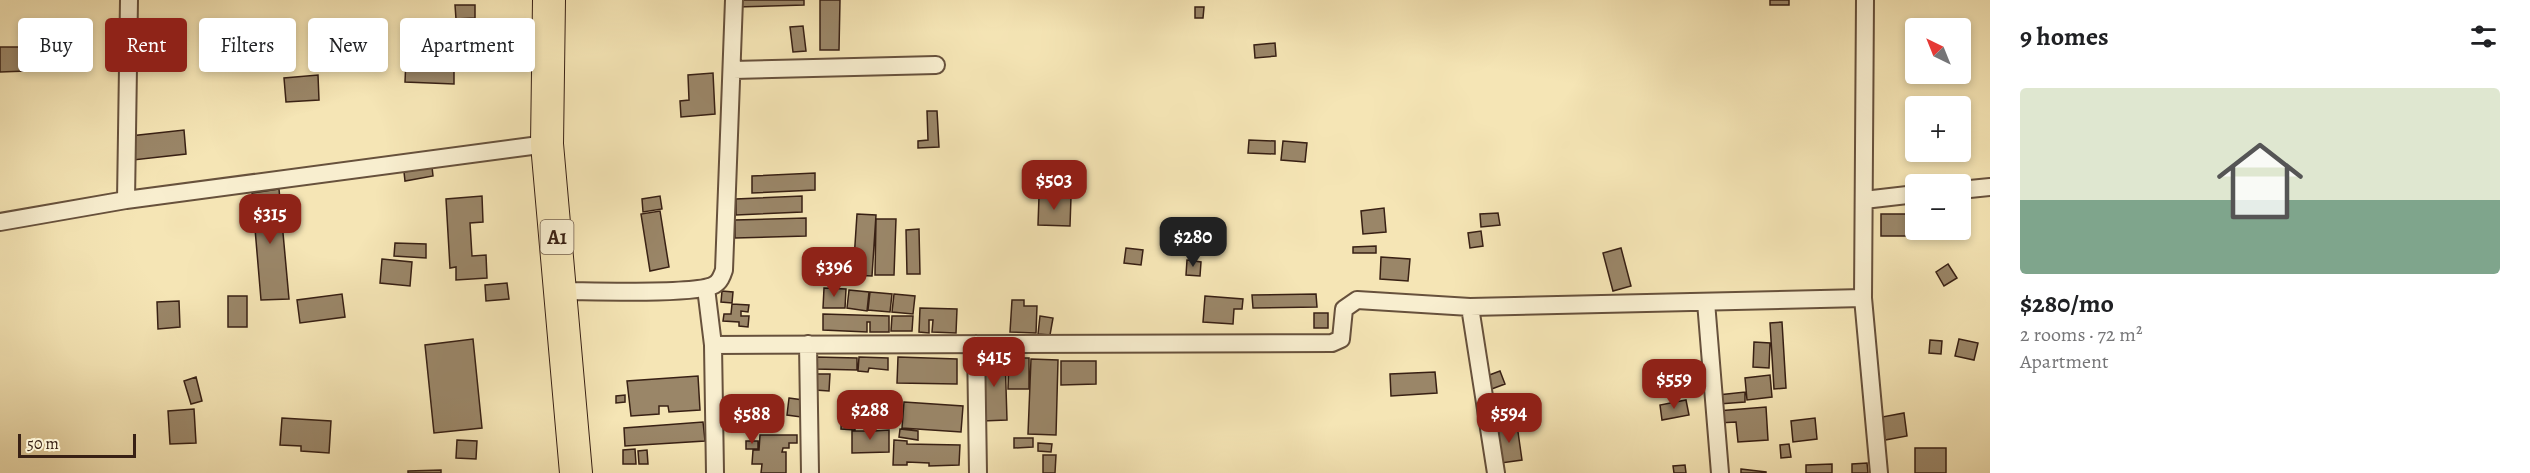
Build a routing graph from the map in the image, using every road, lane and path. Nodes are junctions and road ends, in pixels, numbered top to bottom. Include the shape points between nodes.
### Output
1 (129, 0) edge
2 (549, 0) edge
3 (734, 0) edge
4 (1865, 0) edge
5 (936, 65) dead end
6 (733, 70) junction
7 (547, 144) junction
8 (1990, 187) edge
9 (1971, 189) edge
10 (1905, 195) edge
11 (126, 200) junction
12 (1864, 200) junction
13 (0, 222) edge
14 (706, 288) junction
15 (562, 291) junction
16 (1863, 298) junction
17 (1706, 302) junction
18 (1470, 307) junction
19 (808, 344) junction
20 (976, 344) junction
21 (713, 345) junction
22 (576, 473) edge
23 (715, 473) edge
24 (810, 473) edge
25 (978, 473) edge
26 (1496, 473) edge
27 (1720, 473) edge
28 (1879, 473) edge

1 - 11 street
2 - 7 highway, A1
3 - 6 street
4 - 12 street
5 - 6 street
6 - 14 street via 724,270 719,282
7 - 11 street
7 - 15 highway, A1
8 - 9 street
10 - 12 street
11 - 13 street
12 - 16 street
14 - 15 street
14 - 21 street
15 - 22 highway, A1
16 - 17 street
16 - 28 street
17 - 18 street
17 - 27 street
18 - 20 street via 1357,300 1344,309 1341,339 1332,343
18 - 26 street
19 - 20 street
19 - 21 street
19 - 24 street
20 - 25 street
21 - 23 street

